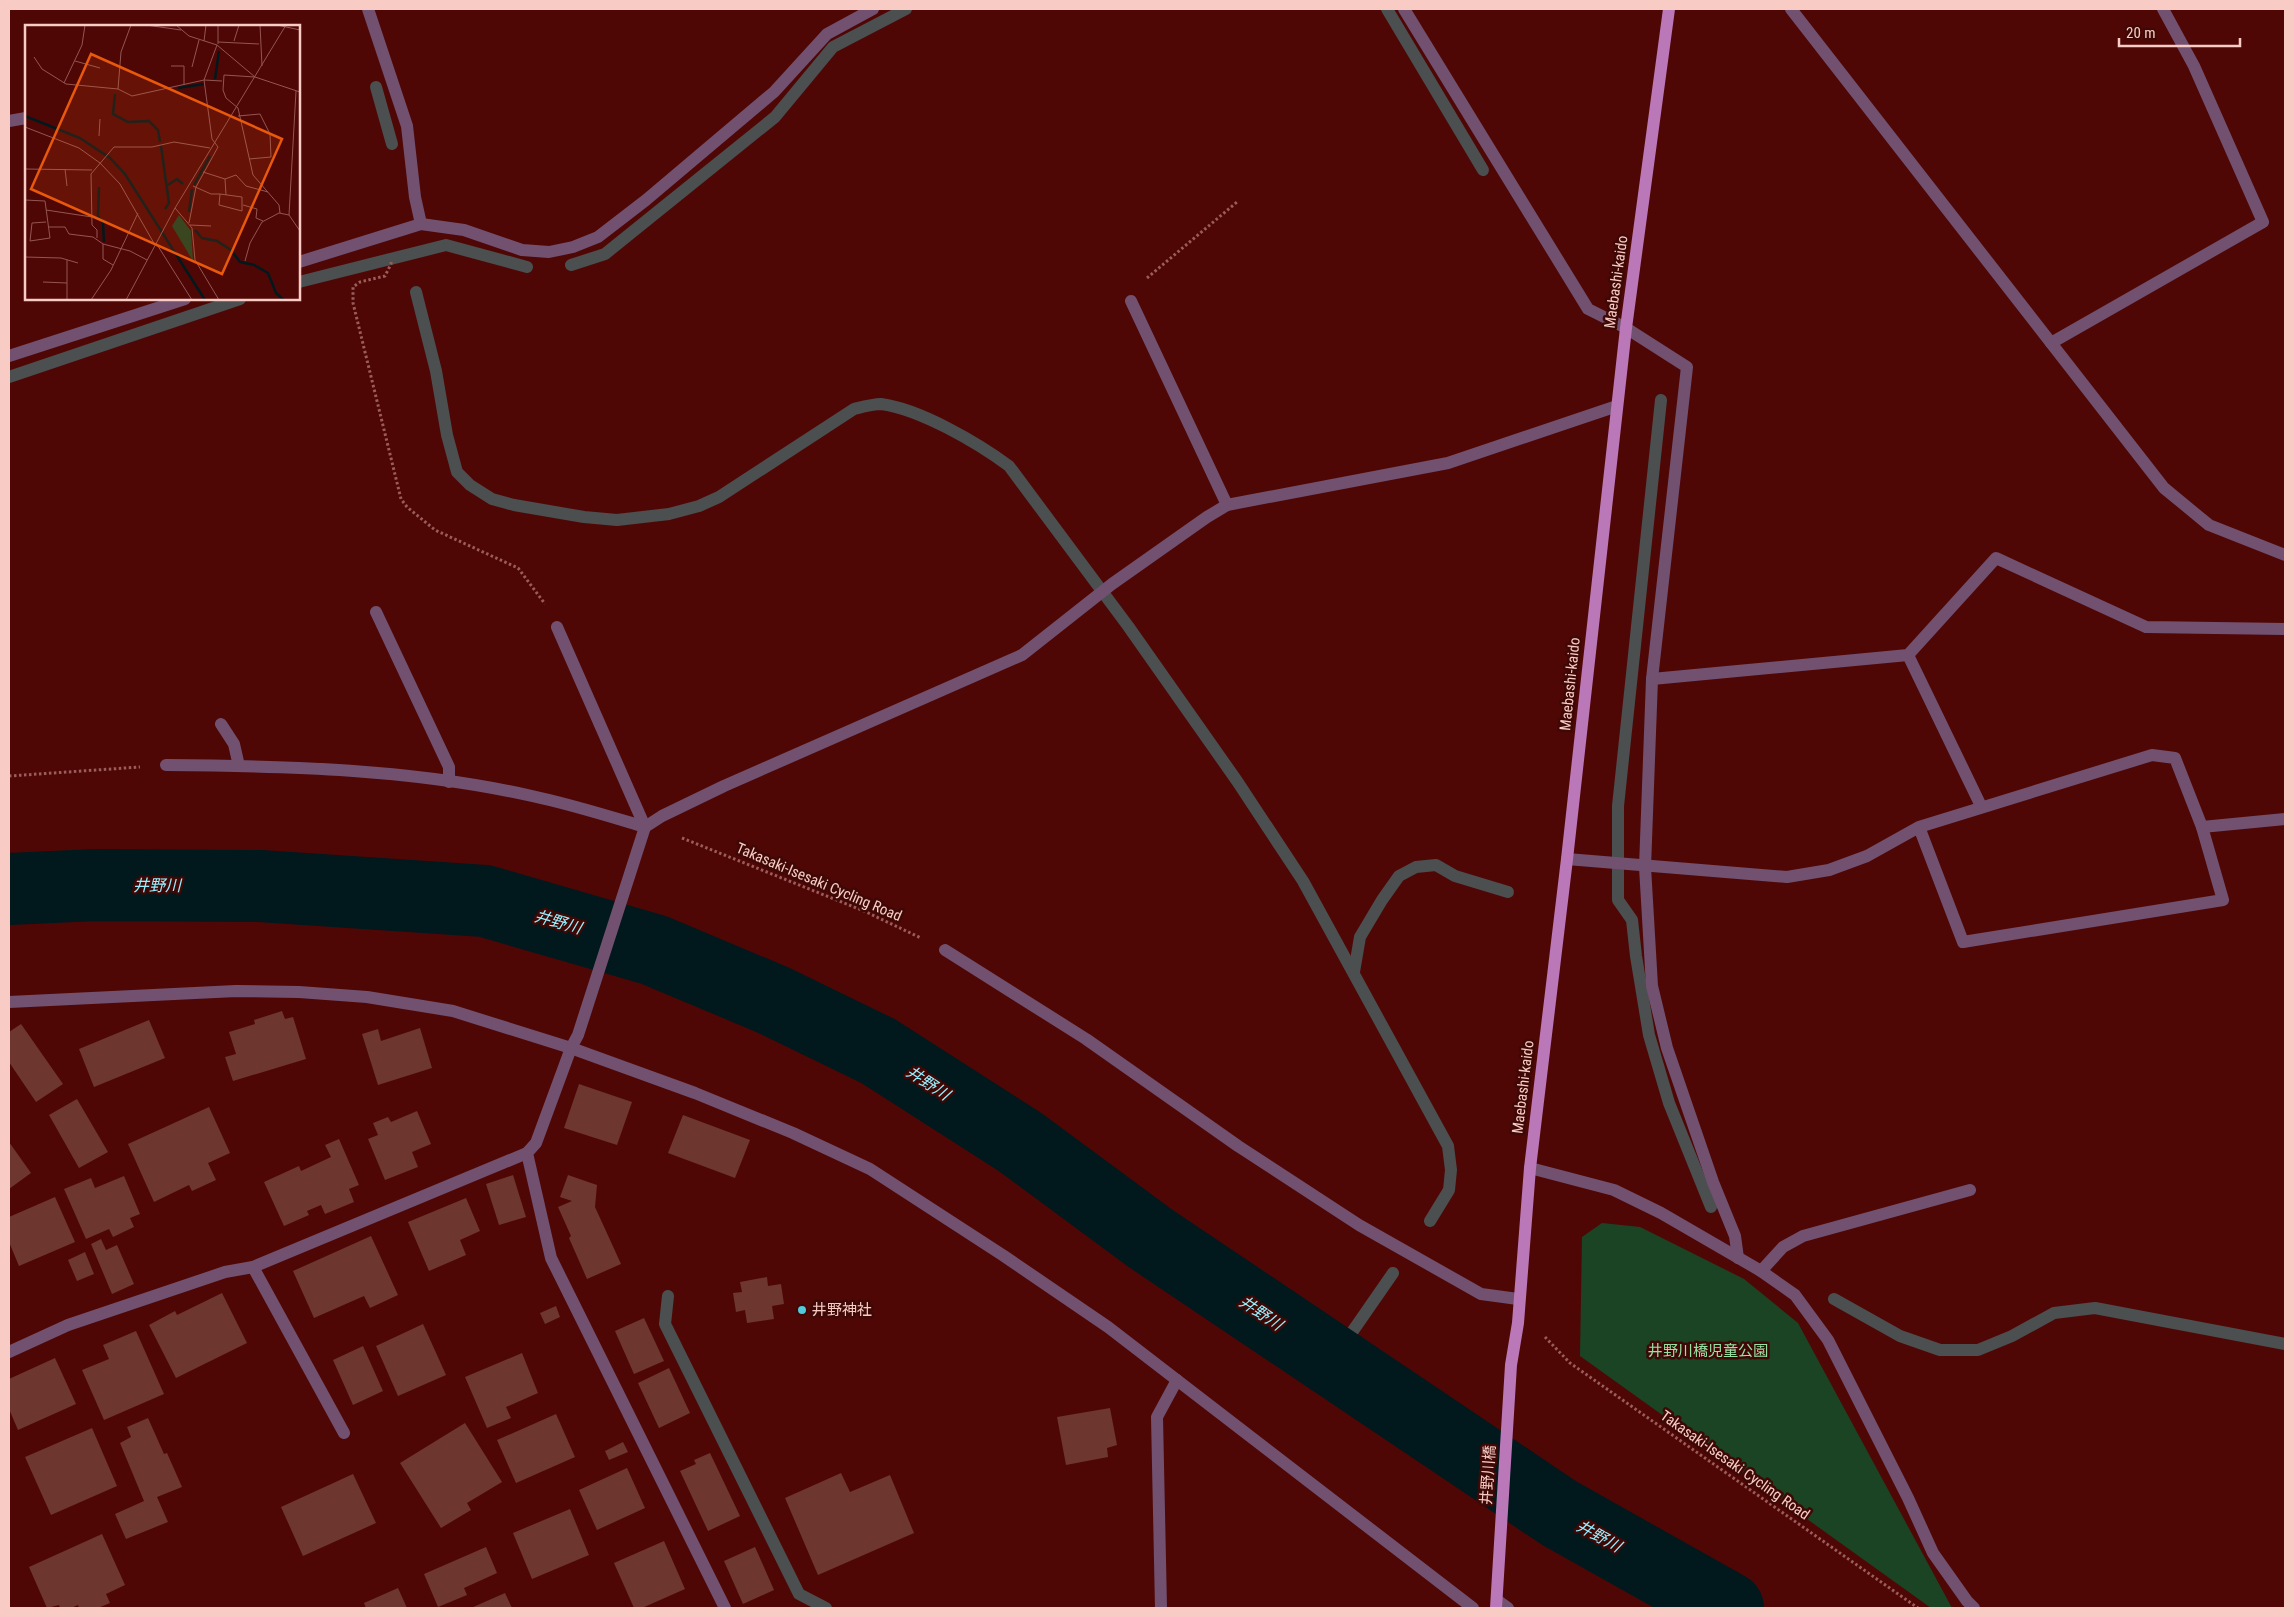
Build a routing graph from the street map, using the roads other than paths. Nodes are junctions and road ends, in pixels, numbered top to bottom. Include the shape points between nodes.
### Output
1 (368, 9) edge
2 (873, 9) edge
3 (1404, 9) edge
4 (1669, 9) edge
5 (1791, 9) edge
6 (2163, 9) edge
7 (25, 118) edge
8 (9, 121) edge
9 (421, 224) junction
10 (300, 262) edge
11 (182, 300) edge
12 (1131, 301) road end
13 (1626, 328) junction
14 (2051, 343) junction
15 (9, 356) edge
16 (1617, 406) junction
17 (1227, 505) junction
18 (2285, 554) edge
19 (376, 612) dead end
20 (557, 627) road end
21 (2285, 629) edge
22 (1908, 655) junction
23 (1652, 679) junction
24 (221, 724) dead end
25 (166, 765) road end
26 (239, 766) junction
27 (449, 782) junction
28 (1981, 806) junction
29 (2285, 819) edge
30 (1919, 827) junction
31 (2202, 827) junction
32 (644, 832) junction
33 (1567, 858) junction
34 (1645, 866) junction
35 (945, 950) road end
36 (9, 1002) edge
37 (571, 1048) junction
38 (527, 1153) junction
39 (1530, 1168) junction
40 (1970, 1190) dead end
41 (1738, 1258) junction
42 (253, 1267) junction
43 (1761, 1271) junction
44 (1518, 1299) junction
45 (9, 1352) edge
46 (1511, 1365) joint
47 (1177, 1380) junction
48 (344, 1433) dead end
49 (1496, 1604) edge
50 (725, 1608) edge
51 (1162, 1608) edge
52 (1473, 1608) edge
53 (1508, 1608) edge
54 (1974, 1608) edge

1 - 9 street via 408,126
2 - 9 street via 827,34 774,92 646,200 598,236 557,250 522,250 464,230
3 - 13 street via 1588,309
4 - 13 main road, Maebashi-kaido
5 - 14 street
6 - 14 street via 2194,66 2263,222
7 - 8 street
9 - 10 street
11 - 15 street
12 - 17 street
13 - 16 main road, Maebashi-kaido
13 - 23 street via 1687,367
14 - 18 street via 2164,488 2209,525
16 - 17 street via 1448,463
16 - 33 main road, Maebashi-kaido
17 - 32 street via 1112,584 1022,655 724,786 662,816
19 - 27 street via 449,767
20 - 32 street
21 - 22 street via 2146,627 1996,558
22 - 23 street
22 - 28 street
23 - 34 street
24 - 26 street via 234,744
25 - 26 street
26 - 27 street via 356,770
27 - 32 street via 532,796
28 - 30 street
28 - 31 street via 2152,755 2175,758
29 - 31 street
30 - 31 street via 1963,942 2223,900
30 - 34 street via 1867,856 1829,870 1787,877
32 - 37 street
33 - 34 street
33 - 39 main road, Maebashi-kaido
34 - 41 street via 1652,986 1664,1039 1735,1236
35 - 44 street via 1086,1039 1238,1146 1359,1225 1482,1294
36 - 37 street via 236,991 299,992 453,1011
37 - 38 street via 536,1143
37 - 47 street via 695,1093 870,1169 1068,1300
38 - 42 street
38 - 50 street via 551,1258
39 - 41 street via 1614,1190
39 - 44 main road, Maebashi-kaido
40 - 43 street via 1803,1236 1782,1247
41 - 43 street
42 - 45 street via 225,1272 68,1325
42 - 48 street
43 - 54 street via 1795,1295 1828,1340 1933,1553
44 - 46 main road, Maebashi-kaido via 1518,1323
46 - 49 main road, 井野川橋
47 - 51 street via 1157,1417
47 - 52 street
49 - 53 street

